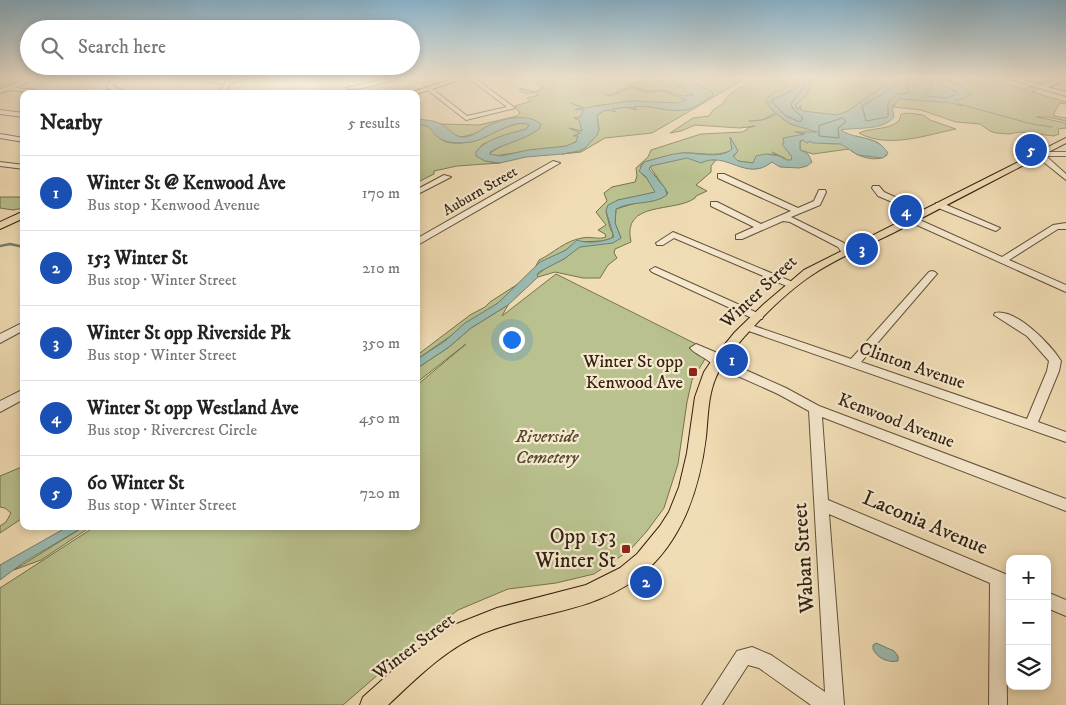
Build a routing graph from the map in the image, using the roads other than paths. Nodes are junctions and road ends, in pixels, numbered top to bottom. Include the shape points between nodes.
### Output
1 (456, 110) edge
2 (503, 110) edge
3 (0, 112) edge
4 (20, 114) edge
5 (0, 136) edge
6 (20, 139) edge
7 (1066, 140) edge
8 (1039, 154) junction
9 (1066, 154) edge
10 (556, 163) dead end
11 (0, 164) edge
12 (20, 167) edge
13 (20, 168) edge
14 (0, 171) edge
15 (721, 176) dead end
16 (446, 178) dead end
17 (1066, 178) edge
18 (876, 188) dead end
19 (420, 191) edge
20 (822, 192) dead end
21 (714, 204) dead end
22 (939, 205) junction
23 (798, 211) junction
24 (20, 216) edge
25 (917, 216) junction
26 (781, 218) junction
27 (0, 226) edge
28 (1066, 226) edge
29 (760, 227) junction
30 (996, 228) dead end
31 (739, 237) dead end
32 (420, 241) edge
33 (660, 243) dead end
34 (846, 252) junction
35 (1003, 260) junction
36 (655, 270) dead end
37 (932, 274) dead end
38 (792, 285) junction
39 (1066, 289) edge
40 (999, 315) dead end
41 (753, 322) junction
42 (20, 328) edge
43 (0, 339) edge
44 (696, 348) dead end
45 (717, 362) junction
46 (853, 364) junction
47 (20, 395) edge
48 (0, 407) edge
49 (815, 409) junction
50 (1031, 425) junction
51 (1066, 437) edge
52 (822, 504) junction
53 (1066, 505) edge
54 (1004, 581) edge
55 (1051, 602) edge
56 (1066, 608) edge
57 (371, 705) edge
58 (711, 705) edge
59 (827, 705) edge
60 (835, 705) edge
61 (998, 705) edge

1 - 2 street via 466,118
3 - 4 street
5 - 6 street
7 - 8 main road, Winter Street
8 - 9 street
8 - 17 street
8 - 22 main road, Winter Street
10 - 32 street, Auburn Street
11 - 12 street
13 - 14 street
15 - 23 street
16 - 19 street
18 - 25 street
20 - 23 street via 817,203
21 - 29 street
22 - 25 main road, Winter Street
22 - 30 street
23 - 26 street
24 - 27 main road
25 - 34 main road, Winter Street
25 - 35 street
26 - 29 street
26 - 34 street via 786,224
28 - 35 street via 1056,227
29 - 31 street
33 - 38 street via 670,235 676,236
34 - 38 main road, Winter Street via 808,272
35 - 39 street
36 - 41 street, Clinton Avenue
37 - 46 street
38 - 41 main road, Winter Street
40 - 50 street via 1027,330 1055,361
41 - 45 main road, Winter Street
41 - 46 street, Clinton Avenue
42 - 43 street
44 - 45 street, Kenwood Avenue
45 - 49 street, Kenwood Avenue
45 - 57 main road, Winter Street via 706,386 692,473 684,501 670,528 642,562 631,572 583,596 474,626 429,656
46 - 50 street, Clinton Avenue
47 - 48 street
49 - 52 street, Waban Street
49 - 53 street, Kenwood Avenue
50 - 51 street, Clinton Avenue
52 - 54 street, Laconia Avenue
52 - 60 street, Waban Street
54 - 61 street
55 - 56 street
58 - 59 street via 743,658 752,656

